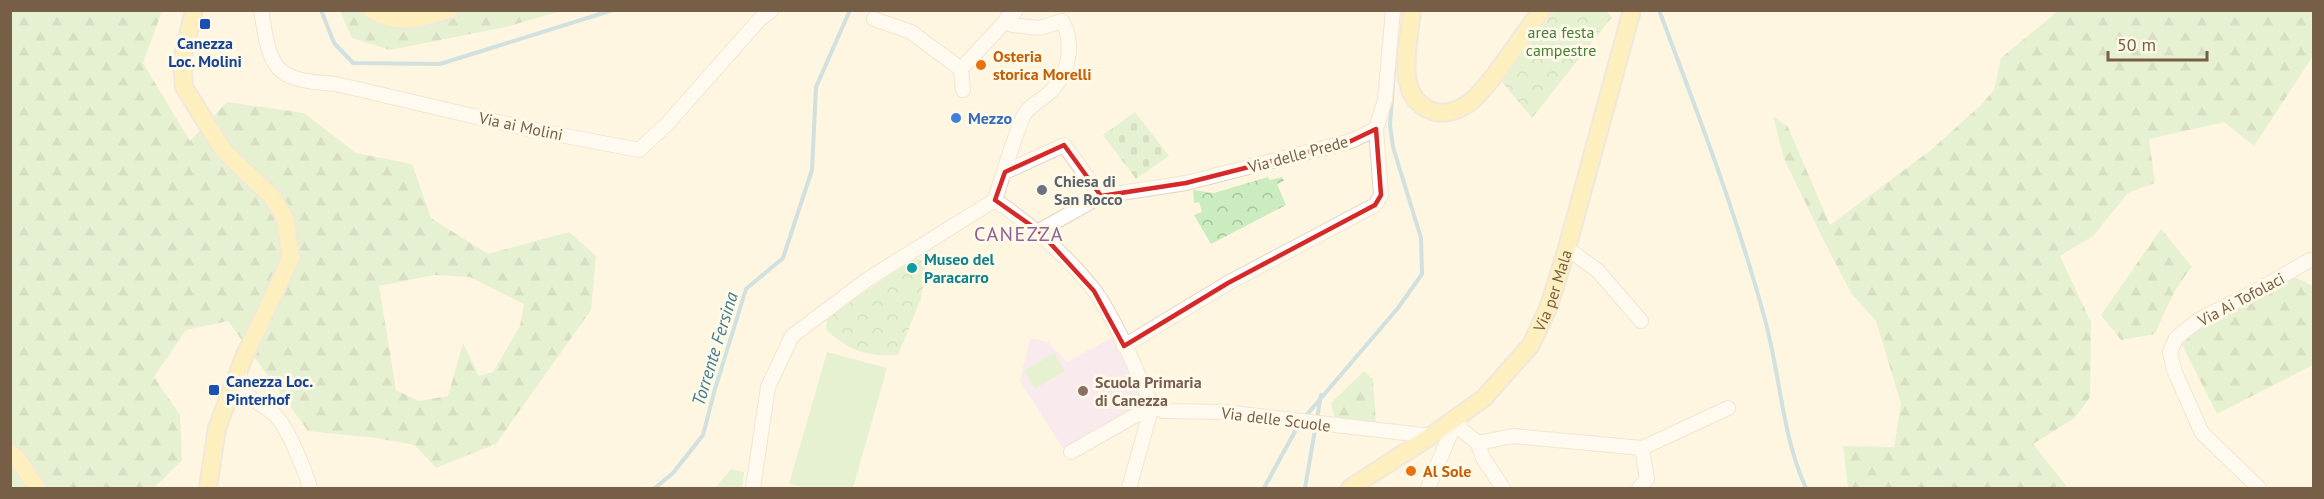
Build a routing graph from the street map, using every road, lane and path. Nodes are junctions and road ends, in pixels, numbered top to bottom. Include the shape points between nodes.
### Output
1 (194, 10) edge
2 (261, 10) edge
3 (371, 10) edge
4 (449, 10) edge
5 (772, 10) edge
6 (1393, 10) edge
7 (1412, 10) edge
8 (1542, 10) edge
9 (1632, 10) edge
10 (1011, 14) edge
11 (874, 18) dead end
12 (961, 69) junction
13 (963, 90) dead end
14 (1376, 129) junction
15 (1005, 172) junction
16 (1101, 196) junction
17 (996, 200) junction
18 (1039, 231) junction
19 (1567, 248) junction
20 (2310, 260) dead end
21 (1641, 321) dead end
22 (1124, 346) junction
23 (244, 357) junction
24 (1152, 406) junction
25 (1728, 408) dead end
26 (1455, 420) junction
27 (1431, 436) junction
28 (1478, 443) junction
29 (1642, 448) junction
30 (1071, 452) dead end
31 (10, 453) edge
32 (37, 489) edge
33 (208, 489) edge
34 (310, 489) edge
35 (753, 489) edge
36 (1129, 489) edge
37 (1350, 489) edge
38 (1428, 489) edge
39 (1503, 489) edge
40 (1639, 489) edge
41 (2259, 489) edge

1 - 23 main road via 182,60 184,87 223,150 272,197 285,218 291,258
2 - 5 street, Via ai Molini via 268,57 282,74 639,150
3 - 4 main road via 402,21
6 - 14 street via 1385,100
7 - 8 main road via 1406,78 1414,100 1441,113 1457,110 1473,99
9 - 19 main road, Via per Mala
10 - 12 street
10 - 15 street via 1012,26 1030,28 1062,21 1068,31 1069,47 1066,70 1053,89 1024,114
11 - 12 street via 911,32
12 - 13 street
14 - 16 street, Via delle Prede via 1351,141 1186,183
14 - 22 street via 1381,195 1375,205 1228,283
15 - 16 street via 1064,145
15 - 17 street
16 - 18 street
17 - 18 street
17 - 35 street via 868,279 792,336 768,387
18 - 22 street via 1094,291
19 - 21 street via 1598,271
19 - 26 main road, Via per Mala via 1549,306 1531,345 1484,398
20 - 41 street, Via Ai Tofolaci via 2200,319 2176,338 2170,352 2202,433
22 - 24 street
23 - 33 main road via 217,428
23 - 34 street via 237,384 245,397 276,417 304,466
24 - 27 street, Via delle Scuole via 1164,411 1224,411
24 - 30 street
24 - 36 street
25 - 29 street
26 - 27 main road, Via per Mala
26 - 28 street
26 - 38 street
27 - 37 main road, Via per Mala
28 - 29 street via 1513,436
28 - 39 street
29 - 40 street via 1647,480
31 - 32 main road

